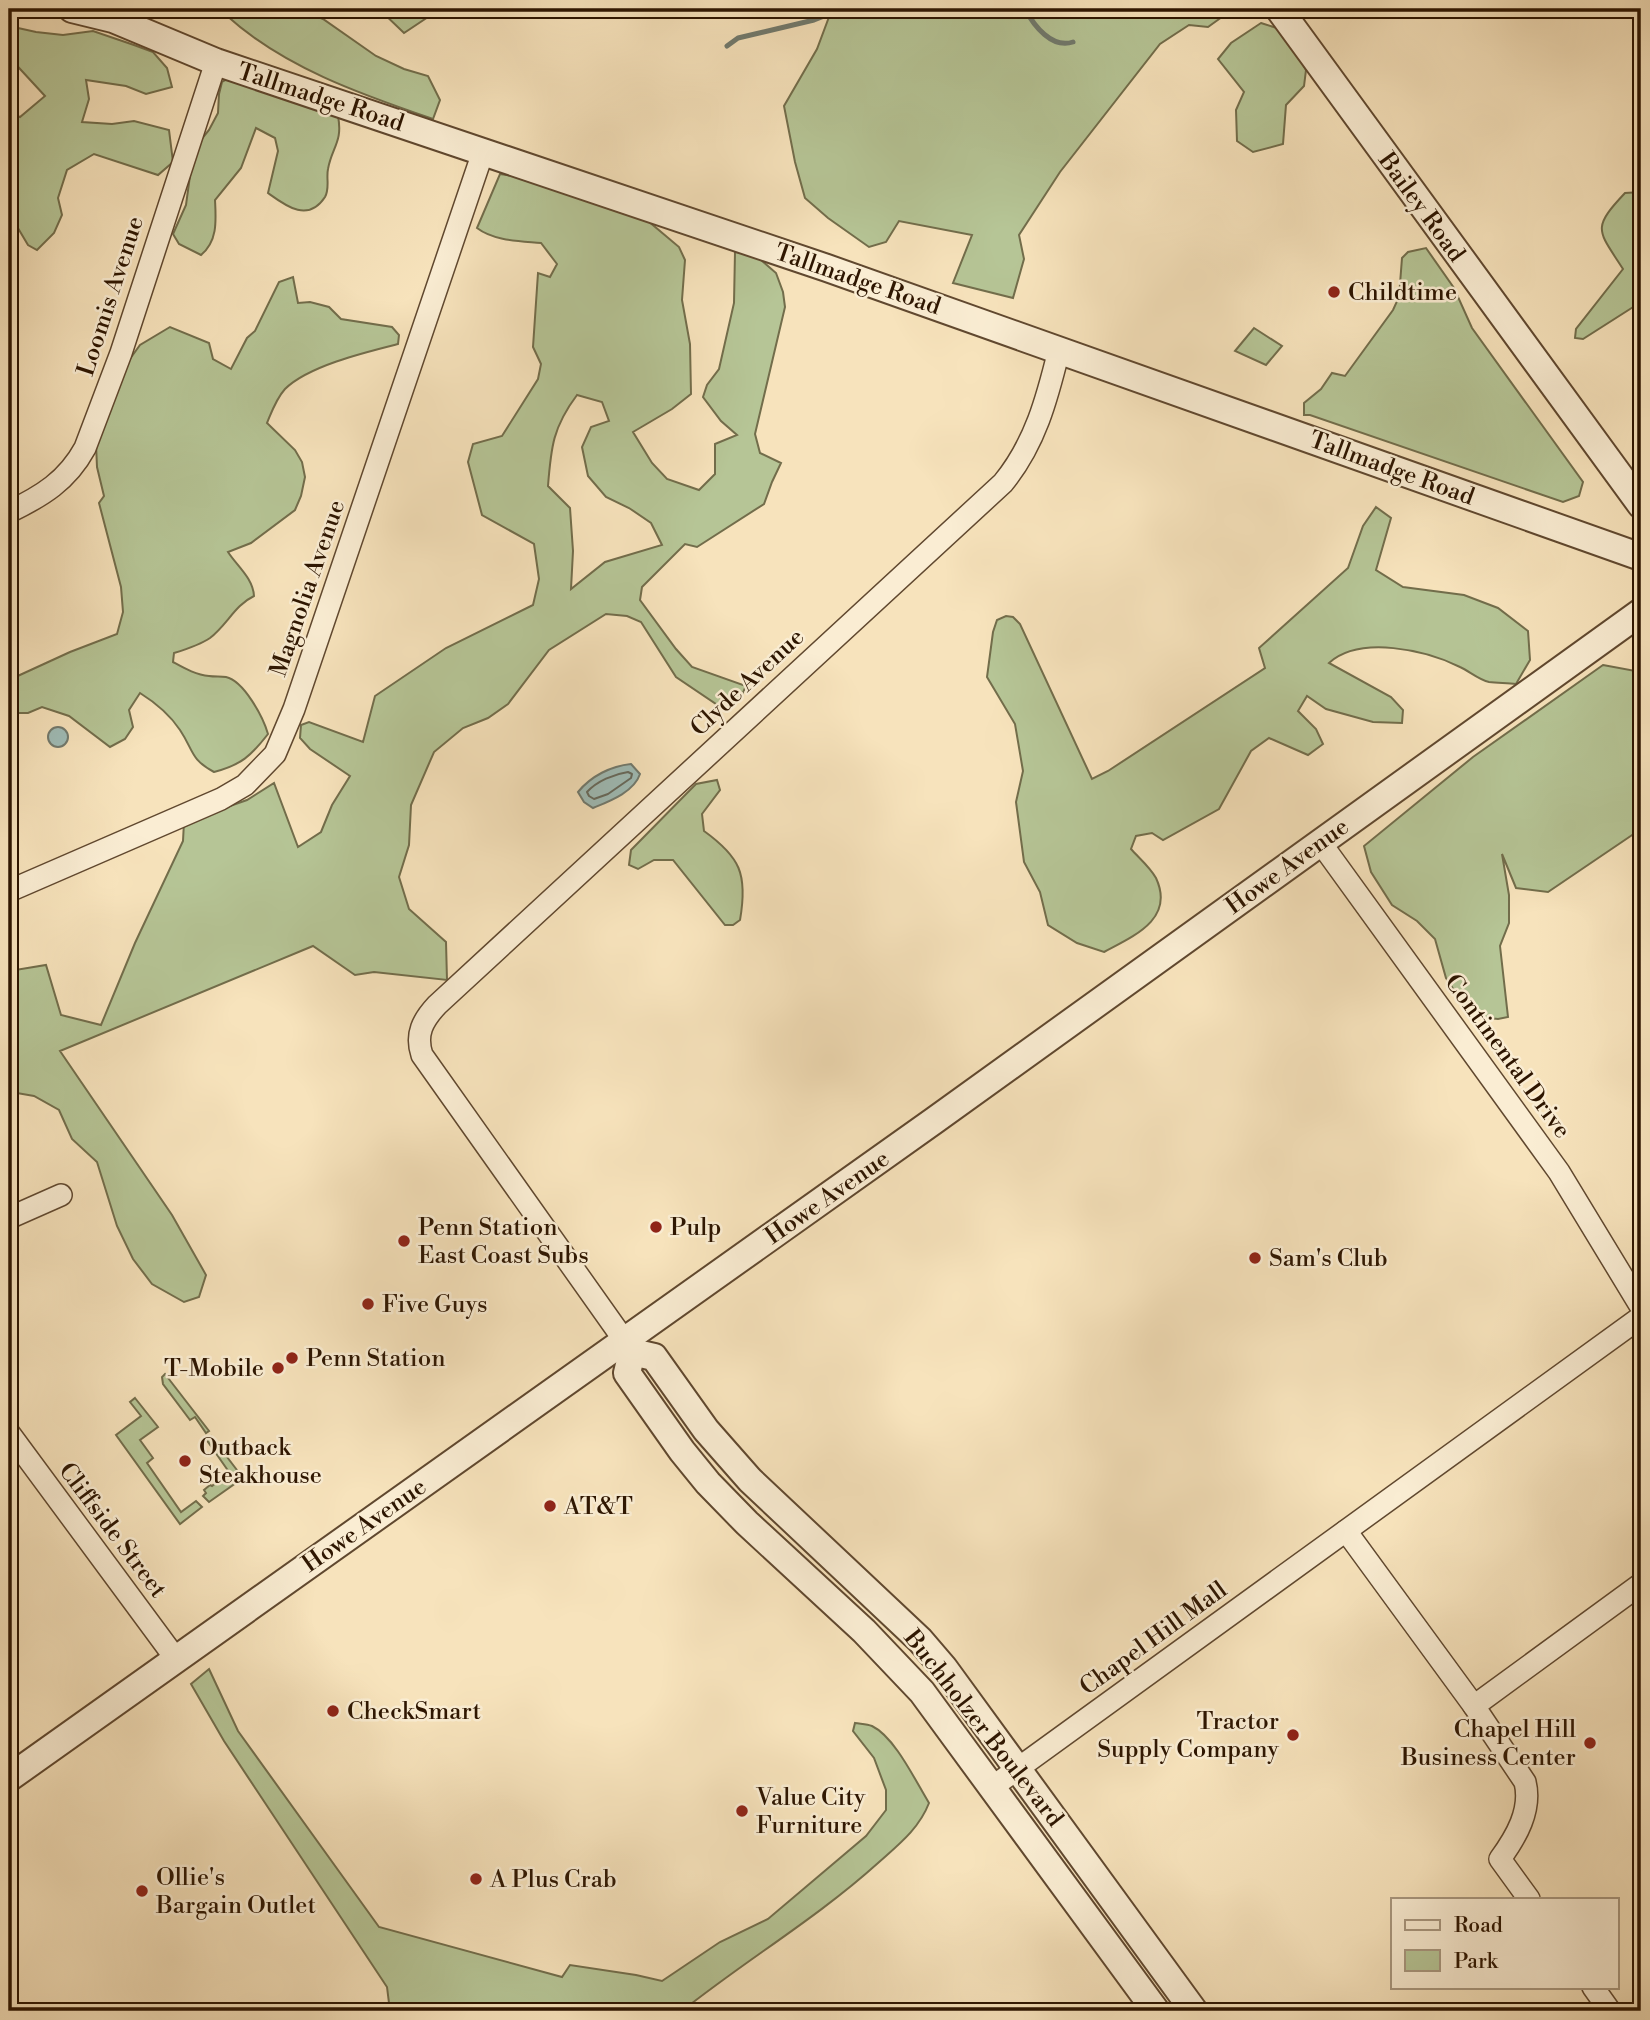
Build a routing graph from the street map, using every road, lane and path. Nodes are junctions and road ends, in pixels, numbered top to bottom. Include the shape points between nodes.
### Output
1 (72, 9) edge
2 (1279, 9) edge
3 (116, 14) edge
4 (216, 62) junction
5 (484, 152) junction
6 (1059, 350) junction
7 (1641, 505) edge
8 (9, 512) edge
9 (1641, 557) edge
10 (1641, 611) edge
11 (1320, 842) junction
12 (9, 891) edge
13 (423, 1023) joint
14 (61, 1195) dead end
15 (9, 1218) edge
16 (1641, 1307) edge
17 (1641, 1317) edge
18 (628, 1346) junction
19 (9, 1433) edge
20 (1346, 1531) junction
21 (1641, 1584) edge
22 (176, 1659) junction
23 (1474, 1706) junction
24 (1018, 1768) junction
25 (9, 1778) edge
26 (992, 1788) junction
27 (1528, 1898) edge
28 (1594, 1988) edge
29 (1156, 2011) edge
30 (1194, 2011) edge
31 (1610, 2011) edge

1 - 3 street, Tallmadge Road
2 - 7 street, Bailey Road
3 - 4 street, Tallmadge Road
4 - 5 street, Tallmadge Road
4 - 8 street, Loomis Avenue via 121,353 85,448 59,484
5 - 6 street, Tallmadge Road
5 - 12 street, Magnolia Avenue via 293,713 275,754 256,776 221,799
6 - 9 street, Tallmadge Road
6 - 13 street, Clyde Avenue via 1035,431 1003,483
10 - 11 street, Howe Avenue
11 - 16 street, Continental Drive via 1559,1171
11 - 18 street, Howe Avenue
13 - 18 street, Buchholzer Boulevard via 419,1037 422,1055
14 - 15 street
17 - 20 street, Chapel Hill Mall
18 - 22 street, Howe Avenue
18 - 24 street, Buchholzer Boulevard via 654,1357 706,1430 750,1480 920,1640
18 - 26 street, Buchholzer Boulevard via 627,1373 708,1483 894,1661
19 - 22 street, Cliffside Street
20 - 23 street
20 - 24 street, Chapel Hill Mall
21 - 23 street
22 - 25 street, Howe Avenue
23 - 27 street via 1525,1782 1521,1824 1500,1859
24 - 26 street, Chapel Hill Mall
24 - 30 street, Buchholzer Boulevard
26 - 29 street, Buchholzer Boulevard
28 - 31 street

